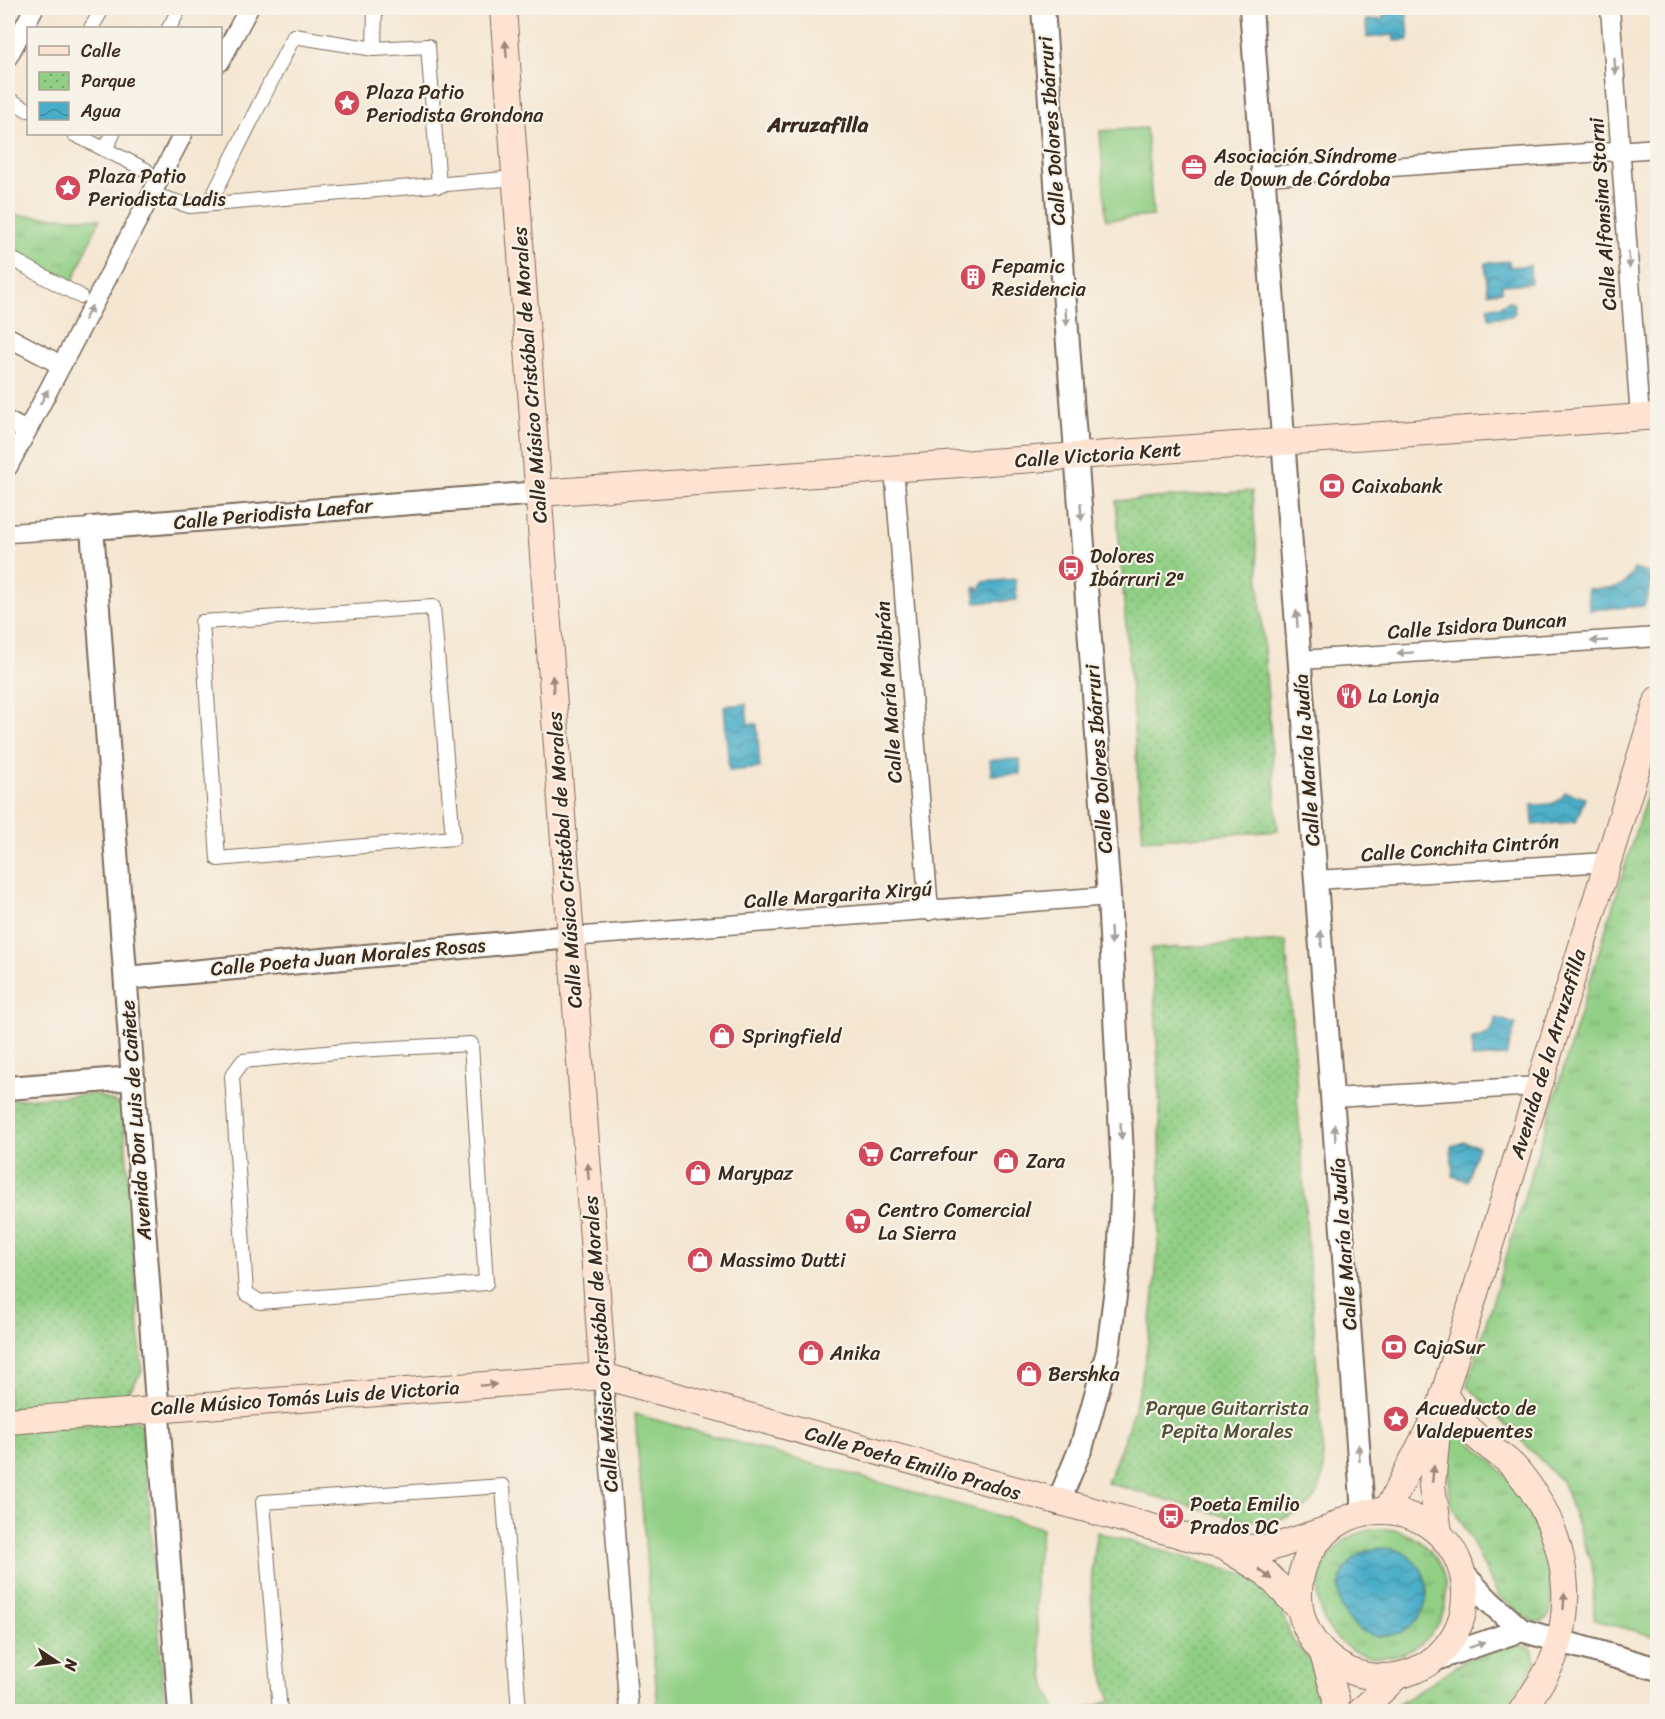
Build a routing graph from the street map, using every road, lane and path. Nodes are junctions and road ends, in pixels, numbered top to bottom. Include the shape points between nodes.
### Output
1 (34, 8) edge
2 (103, 8) edge
3 (180, 8) edge
4 (249, 8) edge
5 (375, 8) edge
6 (503, 8) edge
7 (1043, 8) edge
8 (1251, 8) edge
9 (1610, 8) edge
10 (92, 27) edge
11 (170, 27) edge
12 (374, 49) junction
13 (8, 57) edge
14 (222, 58) edge
15 (8, 99) edge
16 (27, 109) edge
17 (76, 135) edge
18 (112, 135) edge
19 (182, 135) edge
20 (1658, 148) edge
21 (105, 149) junction
22 (1622, 150) junction
23 (146, 170) dead end
24 (1264, 176) junction
25 (516, 178) junction
26 (439, 186) junction
27 (152, 193) junction
28 (208, 204) junction
29 (8, 257) edge
30 (80, 296) dead end
31 (8, 337) edge
32 (61, 365) junction
33 (1649, 417) edge
34 (8, 421) edge
35 (26, 430) junction
36 (1284, 442) junction
37 (1077, 456) junction
38 (8, 466) edge
39 (894, 468) junction
40 (539, 493) junction
41 (92, 528) junction
42 (8, 533) edge
43 (1658, 637) edge
44 (1300, 660) junction
45 (1658, 699) edge
46 (218, 859) joint
47 (1607, 862) junction
48 (1316, 880) junction
49 (1109, 896) junction
50 (929, 911) junction
51 (571, 937) junction
52 (126, 978) junction
53 (356, 1050) joint
54 (133, 1078) junction
55 (1539, 1086) junction
56 (8, 1088) edge
57 (1333, 1098) junction
58 (603, 1376) junction
59 (1442, 1402) junction
60 (158, 1408) junction
61 (8, 1421) edge
62 (1058, 1503) junction
63 (1375, 1511) junction
64 (1328, 1529) junction
65 (1439, 1532) junction
66 (1224, 1547) junction
67 (1464, 1575) junction
68 (1299, 1608) junction
69 (1521, 1630) junction
70 (1559, 1642) junction
71 (1323, 1654) junction
72 (1434, 1660) junction
73 (1658, 1669) edge
74 (1397, 1676) junction
75 (180, 1712) edge
76 (280, 1712) edge
77 (519, 1712) edge
78 (629, 1712) edge
79 (1335, 1712) edge
80 (1360, 1712) edge
81 (1521, 1712) edge

1 - 13 street
2 - 10 street
3 - 11 street
4 - 14 street
5 - 12 street
25 -> 6 main road, Calle Músico Cristóbal de Morales
7 -> 37 street, Calle Dolores Ibárruri
8 - 24 street, Calle María la Judía
9 -> 22 street, Calle Alfonsina Storni
12 - 26 street via 428,46
12 - 28 street via 294,36
15 - 16 street
17 - 21 street
18 - 21 street
19 - 27 street
20 - 22 street
21 - 23 street
22 - 24 street
22 -> 33 street, Calle Alfonsina Storni
24 - 36 street, Calle María la Judía
25 - 26 street
25 - 40 main road, Calle Músico Cristóbal de Morales
26 - 28 street
27 - 28 street via 190,206
32 -> 27 street
29 - 30 street
31 - 32 street
35 -> 32 street
33 - 36 main road, Calle Victoria Kent
34 - 35 street
35 - 38 street
36 - 37 main road, Calle Victoria Kent
44 -> 36 street, Calle María la Judía
37 - 39 main road, Calle Victoria Kent
37 -> 49 street, Calle Dolores Ibárruri
39 - 40 main road, Calle Victoria Kent
39 - 50 street, Calle María Malibrán
40 - 41 street, Calle Periodista Laefar
51 -> 40 main road, Calle Músico Cristóbal de Morales
41 - 42 street, Calle Periodista Laefar
41 - 52 street, Avenida Don Luis de Cañete
43 -> 44 street, Calle Isidora Duncan
44 - 48 street, Calle María la Judía
45 - 47 main road, Avenida de la Arruzafilla
46 - 46 street via 453,838 433,607 202,622
47 - 48 street, Calle Conchita Cintrón
47 - 55 main road, Avenida de la Arruzafilla
57 -> 48 street, Calle María la Judía
49 - 50 street, Calle Margarita Xirgú
49 -> 62 street, Calle Dolores Ibárruri via 1123,1176 1119,1264 1108,1351 1082,1445
50 - 51 street, Calle Margarita Xirgú
51 - 52 street, Calle Poeta Juan Morales Rosas
58 -> 51 main road, Calle Músico Cristóbal de Morales
52 - 54 street, Avenida Don Luis de Cañete
53 - 53 street via 243,1061 232,1076 246,1293 260,1302 486,1283 471,1044
54 - 56 street
54 - 60 street, Avenida Don Luis de Cañete
55 - 57 street
55 - 59 main road, Avenida de la Arruzafilla
63 -> 57 street, Calle María la Judía
60 -> 58 main road, Calle Músico Tomás Luis de Victoria
58 - 62 main road, Calle Poeta Emilio Prados
58 - 78 street, Calle Músico Cristóbal de Morales
59 - 63 main road, Avenida de la Arruzafilla
65 -> 59 main road, Avenida de la Arruzafilla via 1432,1486
70 -> 59 main road via 1565,1592 1559,1548 1542,1505 1514,1466
60 - 61 main road, Calle Músico Tomás Luis de Victoria
60 - 75 street, Avenida Don Luis de Cañete
62 - 66 main road, Calle Poeta Emilio Prados
63 - 64 main road via 1344,1518
63 - 65 main road via 1412,1515
64 - 66 main road, Calle Poeta Emilio Prados via 1271,1548
64 - 68 main road via 1309,1551 1299,1579
65 - 67 main road via 1455,1552
66 -> 68 main road, Calle Poeta Emilio Prados via 1266,1573
67 - 69 street
67 - 72 main road via 1466,1598 1461,1622 1450,1643
68 - 71 main road via 1307,1633
69 - 70 street
72 -> 69 street
70 - 73 street
70 - 81 main road via 1546,1673
71 - 74 main road via 1353,1672 1370,1677
71 - 79 main road via 1336,1700
72 - 74 main road
74 - 80 main road
76 - 77 street via 263,1502 503,1486

